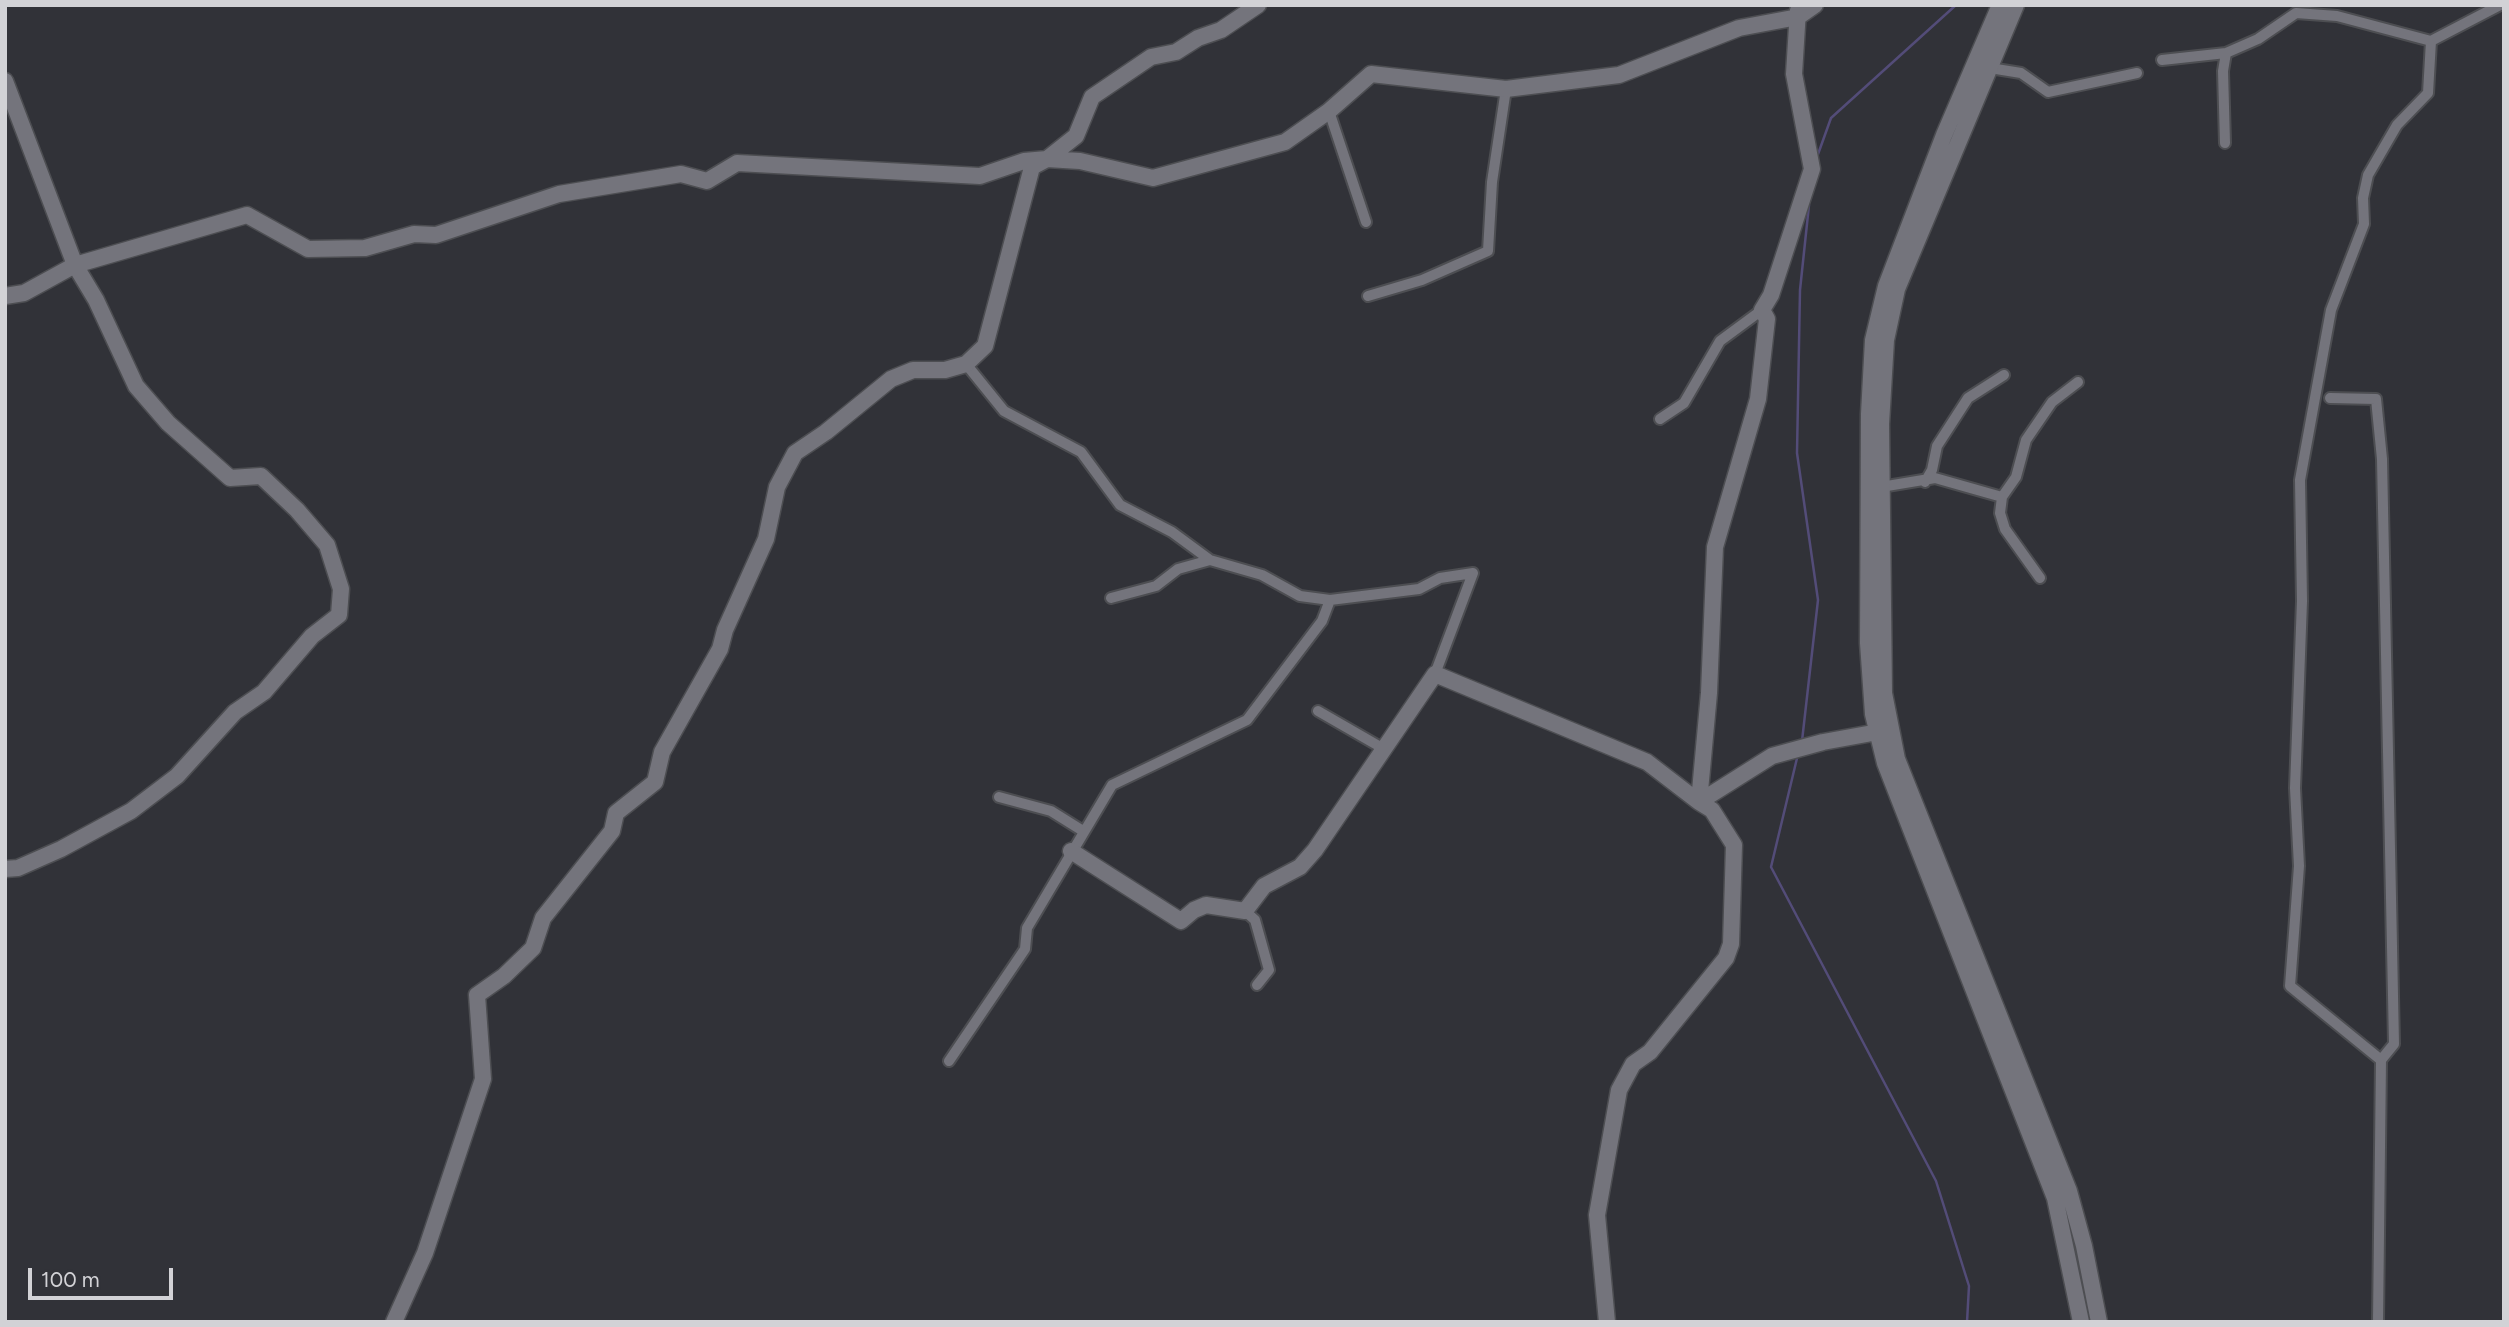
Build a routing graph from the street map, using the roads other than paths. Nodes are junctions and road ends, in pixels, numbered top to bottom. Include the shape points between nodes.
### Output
1 (1258, 5) edge
2 (1815, 5) edge
3 (2000, 5) edge
4 (2015, 5) edge
5 (2500, 5) edge
6 (1797, 11) edge
7 (2431, 41) junction
8 (2226, 53) junction
9 (2162, 60) dead end
10 (1990, 68) junction
11 (2137, 74) dead end
12 (5, 81) edge
13 (1506, 89) junction
14 (1329, 111) junction
15 (2225, 143) dead end
16 (1047, 159) junction
17 (1366, 222) dead end
18 (75, 265) junction
19 (5, 296) edge
20 (1368, 296) dead end
21 (1762, 310) junction
22 (966, 364) junction
23 (2004, 374) dead end
24 (2078, 382) dead end
25 (2330, 398) dead end
26 (1660, 419) dead end
27 (1925, 482) junction
28 (1881, 488) junction
29 (2002, 497) junction
30 (1210, 560) junction
31 (2040, 578) dead end
32 (1111, 598) dead end
33 (1330, 600) junction
34 (1436, 674) junction
35 (1318, 711) dead end
36 (1878, 733) junction
37 (1384, 749) junction
38 (999, 797) dead end
39 (1699, 802) junction
40 (1083, 831) junction
41 (1071, 851) junction
42 (5, 869) edge
43 (1245, 911) junction
44 (1257, 985) dead end
45 (2381, 1060) junction
46 (949, 1061) dead end
47 (394, 1322) edge
48 (1607, 1322) edge
49 (2081, 1322) edge
50 (2099, 1322) edge
51 (2378, 1322) edge

1 - 16 street via 1176,52 1151,57 1092,97 1076,136
2 - 6 street
3 - 36 street via 1891,273 1873,341 1868,643
4 - 10 street
5 - 7 street
6 - 13 street via 1739,28 1619,75
6 - 21 street via 1794,74 1812,169
7 - 8 street via 2309,12 2290,16 2258,39
7 - 45 street via 2428,93 2397,125 2368,175 2364,224 2331,310 2300,480 2302,601 2295,788 2299,866 2290,986
8 - 9 street
8 - 15 street
10 - 11 street via 2021,73 2048,92
10 - 28 street via 1898,289 1886,340
12 - 18 street
13 - 14 street via 1371,74
13 - 20 street via 1492,182 1488,251 1422,280
14 - 16 street via 1284,142 1153,178 1080,161
14 - 17 street
16 - 18 street via 1024,161 980,176 737,163 707,181 681,174 559,194 436,235 414,234 365,248 309,249 247,215
16 - 22 street via 1032,167 985,346
18 - 19 street via 24,293
18 - 42 street via 136,386 167,423 230,478 261,476 327,545 341,589 338,615 312,636 264,692 235,712 177,776 131,811 61,849
21 - 26 street via 1720,341 1684,402
21 - 39 street via 1767,319 1758,398 1715,547
22 - 30 street via 1004,411 1082,452 1120,505 1172,532
22 - 47 street via 945,370 913,370 891,379 795,453 777,486 766,539 720,649 662,752 655,782 616,813 612,831 543,918 533,948 477,995 483,1079 425,1253
23 - 27 street via 1968,398 1937,446
24 - 29 street via 2052,402 2026,440 2016,477
25 - 45 street via 2376,399 2382,459 2394,1044
27 - 28 street
27 - 29 street via 1935,478
28 - 50 street via 1884,693 1897,759 2068,1191
29 - 31 street via 2004,529
30 - 32 street via 1178,569 1156,586
30 - 33 street via 1262,575 1300,596
33 - 34 street via 1419,589 1440,578 1473,573
33 - 40 street via 1322,621 1247,720 1112,785
34 - 37 street
34 - 39 street via 1647,762
35 - 37 street
36 - 39 street via 1772,756
36 - 49 street via 1885,763 2055,1198
37 - 43 street via 1315,850 1300,867 1264,886
38 - 40 street via 1051,811
39 - 48 street via 1712,810 1734,845 1731,944 1726,958 1650,1052 1633,1064 1619,1090 1597,1215
40 - 41 street
41 - 43 street via 1181,921 1206,905
41 - 46 street via 1027,928 1025,949
43 - 44 street via 1255,920 1269,970
45 - 51 street

